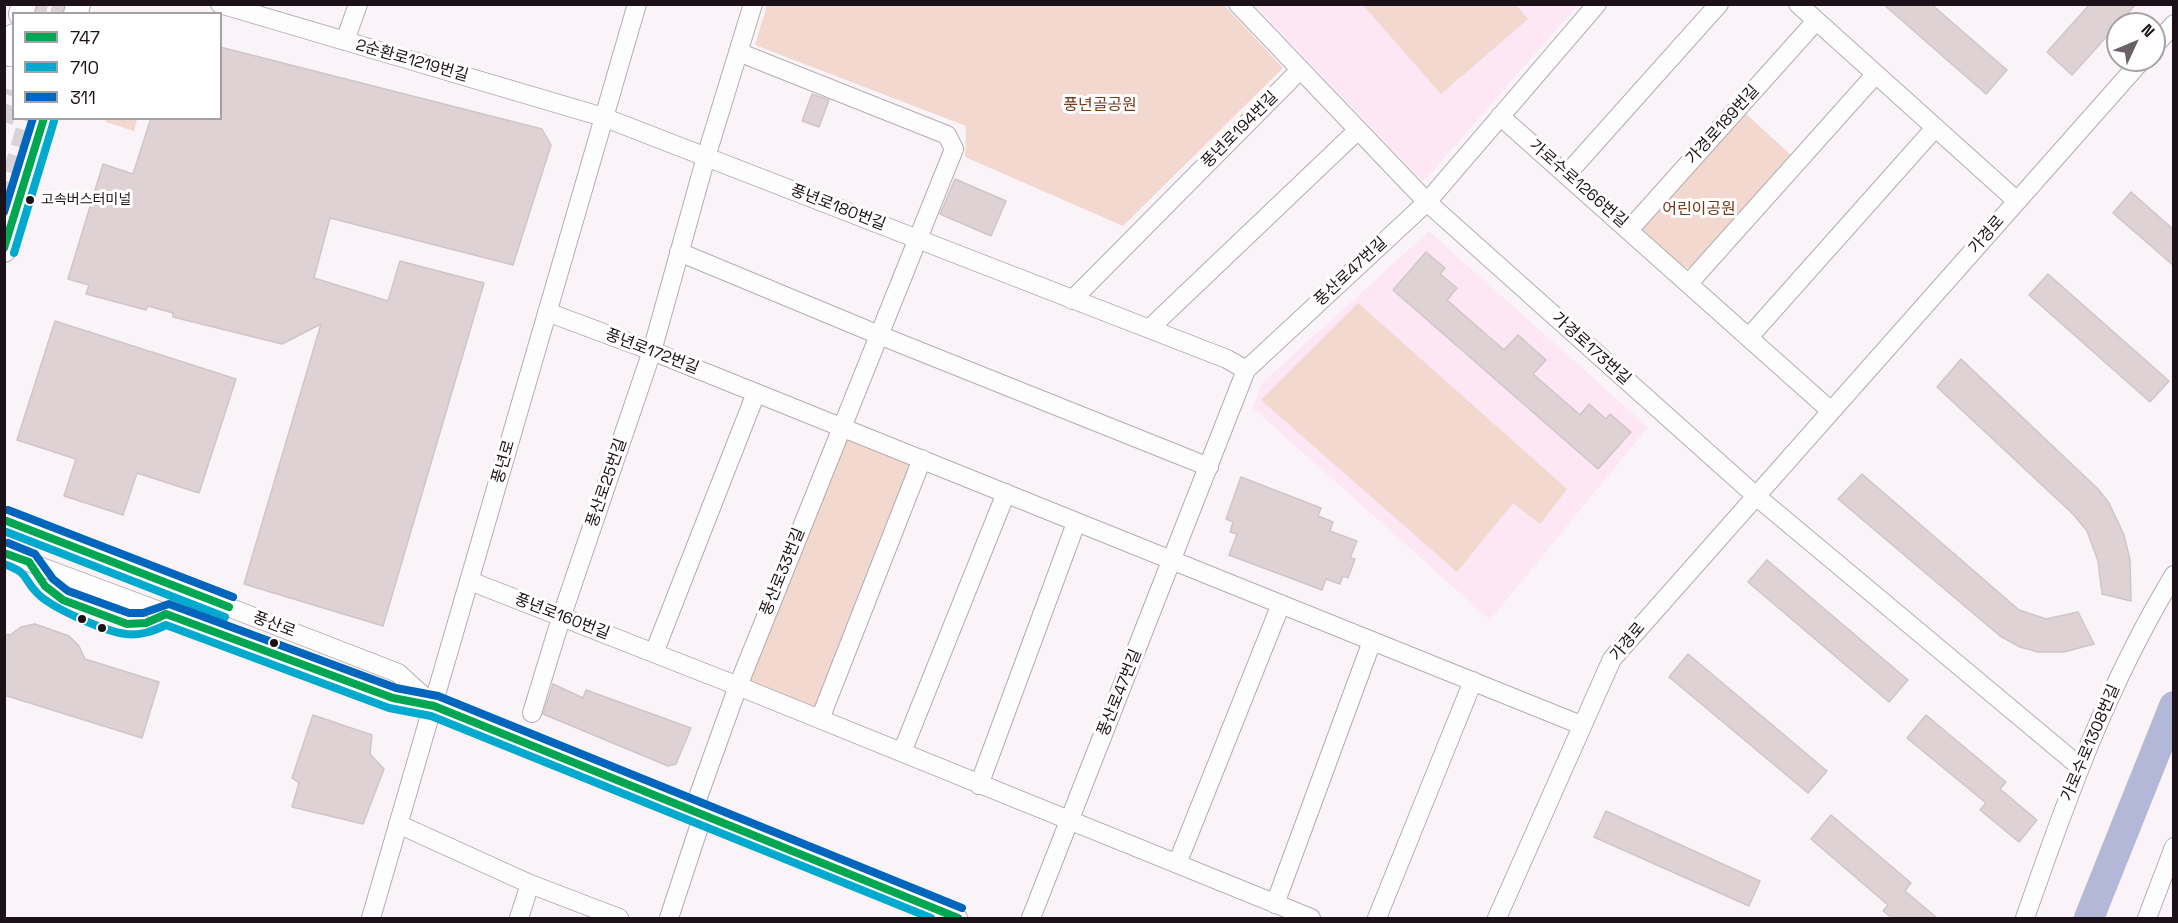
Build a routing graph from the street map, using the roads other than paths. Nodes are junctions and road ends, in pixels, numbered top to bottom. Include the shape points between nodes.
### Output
1 (220, 4) edge
2 (358, 4) edge
3 (637, 4) edge
4 (753, 4) edge
5 (1238, 4) edge
6 (1597, 4) edge
7 (1719, 4) edge
8 (1798, 4) edge
9 (1816, 21) junction
10 (345, 41) junction
11 (738, 52) junction
12 (1300, 70) junction
13 (2131, 72) edge
14 (1875, 75) junction
15 (1500, 116) junction
16 (603, 117) junction
17 (43, 120) edge
18 (1935, 128) junction
19 (1358, 130) junction
20 (706, 157) junction
21 (1567, 174) junction
22 (2017, 201) junction
23 (1427, 202) junction
24 (1629, 230) junction
25 (918, 240) junction
26 (4, 250) edge
27 (680, 252) junction
28 (1689, 283) junction
29 (1072, 300) junction
30 (548, 312) junction
31 (1149, 329) junction
32 (879, 336) junction
33 (1749, 337) junction
34 (652, 351) junction
35 (1246, 370) junction
36 (756, 393) junction
37 (1831, 411) junction
38 (842, 427) junction
39 (922, 459) junction
40 (1209, 467) junction
41 (1006, 493) junction
42 (1756, 496) junction
43 (4, 520) edge
44 (1076, 523) junction
45 (4, 553) edge
46 (1173, 560) junction
47 (2174, 575) edge
48 (470, 581) junction
49 (1281, 604) junction
50 (561, 618) junction
51 (1372, 641) junction
52 (654, 653) junction
53 (1473, 681) junction
54 (738, 686) junction
55 (434, 706) junction
56 (532, 713) dead end
57 (820, 719) junction
58 (1581, 725) junction
59 (902, 752) junction
60 (2079, 765) junction
61 (979, 785) junction
62 (698, 813) junction
63 (1070, 820) junction
64 (398, 824) junction
65 (2174, 847) edge
66 (1177, 864) junction
67 (530, 884) junction
68 (1275, 904) junction
69 (371, 918) edge
70 (519, 918) edge
71 (619, 918) edge
72 (669, 918) edge
73 (958, 918) edge
74 (1031, 918) edge
75 (1311, 918) edge
76 (1377, 918) edge
77 (1497, 918) edge
78 (2025, 918) edge
79 (2147, 918) edge

1 - 10 street, 2순환로1219번길
2 - 10 street
3 - 16 street, 풍년로
4 - 11 street, 풍산로25번길
5 - 12 street
6 - 15 street
7 - 21 street
8 - 9 street
9 - 14 street
9 - 24 street, 가경로189번길
10 - 16 street, 2순환로1219번길
11 - 20 street, 풍산로25번길
11 - 25 street via 947,135 954,149
12 - 19 street
12 - 29 street, 풍년로194번길
13 - 22 street, 가경로
14 - 18 street
14 - 28 street
15 - 21 street, 가로수로1266번길
15 - 23 street
16 - 20 street, 풍년로180번길
16 - 30 street, 풍년로
17 - 26 main road
18 - 22 street
18 - 33 street
19 - 23 street
19 - 31 street
20 - 25 street, 풍년로180번길
20 - 27 street, 풍산로25번길
21 - 24 street, 가로수로1266번길
22 - 37 street, 가경로
23 - 35 street, 풍산로47번길
23 - 42 street, 가경로173번길
24 - 28 street, 가로수로1266번길
25 - 29 street, 풍년로180번길
25 - 32 street, 풍산로33번길
27 - 32 street
27 - 34 street, 풍산로25번길
28 - 33 street
29 - 31 street, 풍년로180번길
30 - 34 street, 풍년로172번길
30 - 48 street, 풍년로
31 - 35 street, 풍년로180번길
32 - 38 street, 풍산로33번길
32 - 40 street
33 - 37 street
34 - 36 street, 풍년로172번길
34 - 50 street, 풍산로25번길
35 - 40 street, 풍산로47번길
36 - 38 street, 풍년로172번길
36 - 52 street
37 - 42 street, 가경로
38 - 39 street, 풍년로172번길
38 - 54 street, 풍산로33번길
39 - 41 street, 풍년로172번길
39 - 57 street
40 - 46 street, 풍산로47번길
41 - 44 street, 풍년로172번길
41 - 59 street
42 - 58 street, 가경로 via 1612,659
42 - 60 street, 가경로173번길
43 - 55 street, 풍산로 via 398,673
44 - 46 street, 풍년로172번길
44 - 61 street
45 - 55 street, 풍산로 via 393,698
46 - 49 street, 풍년로172번길
46 - 63 street, 풍산로47번길
47 - 60 street, 가로수로1308번길 via 2143,625
48 - 50 street, 풍년로160번길
48 - 55 street, 풍년로
49 - 51 street, 풍년로172번길
49 - 66 street
50 - 52 street, 풍년로160번길
50 - 56 street, 풍산로25번길
51 - 53 street, 풍년로172번길
51 - 68 street
52 - 54 street, 풍년로160번길
53 - 58 street, 풍년로172번길
53 - 76 street
54 - 57 street, 풍년로160번길
54 - 62 street, 풍산로33번길
55 - 62 street, 풍산로
55 - 64 street, 풍년로
57 - 59 street, 풍년로160번길
58 - 77 street, 가경로
59 - 61 street, 풍년로160번길
60 - 78 street, 가로수로1308번길
61 - 63 street, 풍년로160번길
62 - 72 street, 풍산로33번길
62 - 73 street, 풍산로
63 - 66 street, 풍년로160번길
63 - 74 street, 풍산로47번길
64 - 67 street
64 - 69 street, 풍년로
65 - 79 street
66 - 68 street, 풍년로160번길
67 - 70 street
67 - 71 street
68 - 75 street, 풍년로160번길

